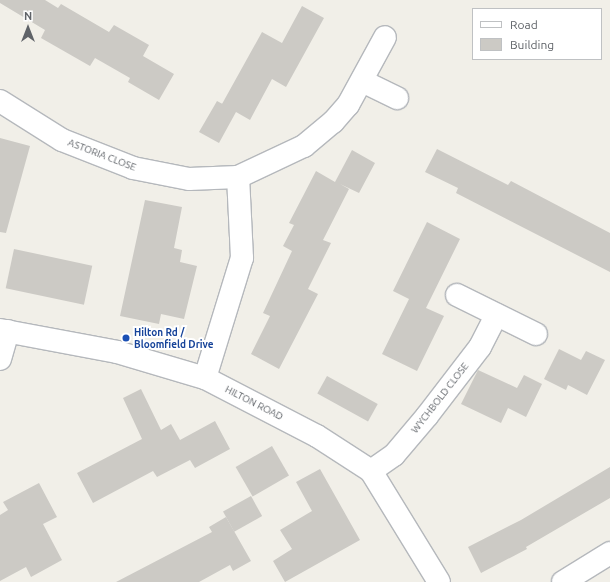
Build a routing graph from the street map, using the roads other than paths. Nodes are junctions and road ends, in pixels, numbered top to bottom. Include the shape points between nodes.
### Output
1 (385, 37) dead end
2 (362, 81) junction
3 (397, 98) dead end
4 (0, 101) edge
5 (238, 177) junction
6 (457, 295) dead end
7 (496, 315) junction
8 (4, 330) edge
9 (536, 334) dead end
10 (0, 359) edge
11 (205, 378) junction
12 (371, 471) junction
13 (610, 553) edge
14 (439, 582) edge
15 (563, 582) edge

1 - 2 street
2 - 3 street
2 - 5 street via 348,105 333,122 304,146
4 - 5 street, ASTORIA CLOSE via 62,140 133,168 189,180
5 - 11 street via 242,258
6 - 7 street
7 - 9 street
7 - 12 street, WYCHBOLD CLOSE via 480,347 427,416 394,455
8 - 10 street
8 - 11 street, HILTON ROAD via 117,352
11 - 12 street, HILTON ROAD via 317,436
12 - 14 street, HILTON ROAD
13 - 15 street

